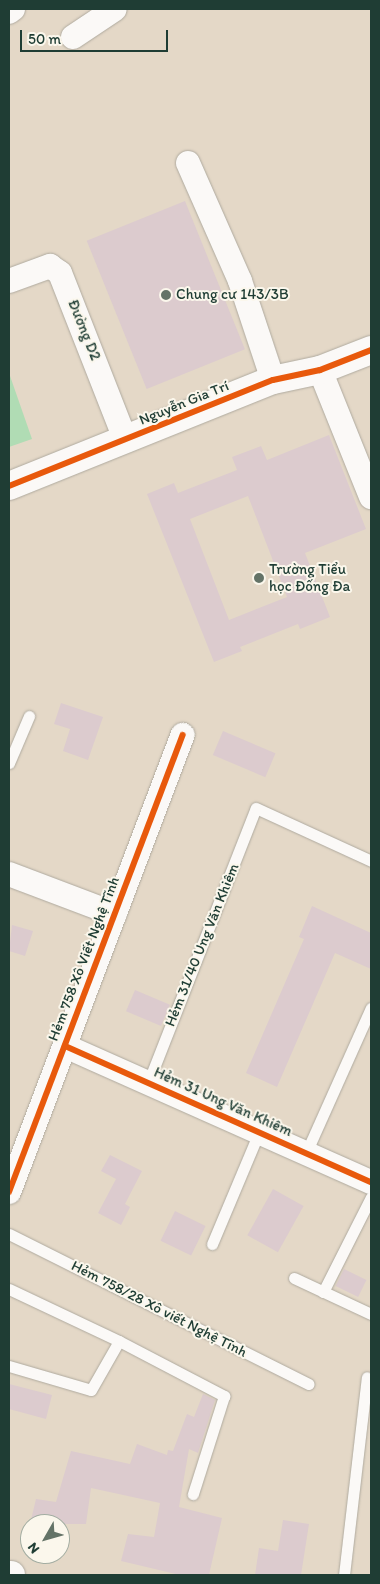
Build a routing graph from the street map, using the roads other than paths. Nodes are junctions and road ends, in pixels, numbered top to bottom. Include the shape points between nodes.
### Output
1 (13, 9) edge
2 (115, 9) edge
3 (9, 12) edge
4 (73, 38) dead end
5 (188, 163) dead end
6 (9, 281) edge
7 (371, 350) edge
8 (320, 370) junction
9 (273, 380) junction
10 (126, 441) junction
11 (9, 486) edge
12 (371, 497) edge
13 (29, 716) dead end
14 (183, 735) dead end
15 (9, 763) edge
16 (371, 861) edge
17 (9, 874) edge
18 (115, 914) junction
19 (371, 1008) edge
20 (64, 1046) junction
21 (148, 1083) junction
22 (259, 1132) junction
23 (306, 1153) junction
24 (371, 1182) edge
25 (9, 1192) edge
26 (371, 1197) edge
27 (9, 1234) edge
28 (212, 1244) dead end
29 (294, 1278) dead end
30 (9, 1289) edge
31 (323, 1292) junction
32 (371, 1314) edge
33 (119, 1341) junction
34 (9, 1366) edge
35 (367, 1377) dead end
36 (310, 1384) dead end
37 (193, 1494) dead end
38 (344, 1575) edge

1 - 3 street
2 - 4 street
5 - 9 street via 240,281
6 - 10 street, Đường D2 via 50,266 60,273
7 - 8 street, Nguyễn Gia Trí
8 - 9 street, Nguyễn Gia Trí
8 - 12 street
9 - 10 street, Nguyễn Gia Trí
10 - 11 street, Nguyễn Gia Trí
13 - 15 lane
14 - 18 street, Hẻm 758 Xô Viết Nghệ Tĩnh
16 - 21 lane, Hẻm 31/40 Ung Văn Khiêm via 256,808
17 - 18 street
18 - 20 street, Hẻm 758 Xô Viết Nghệ Tĩnh
19 - 23 lane
20 - 21 street, Hẻm 31 Ung Văn Khiêm
20 - 25 street, Hẻm 758 Xô Viết Nghệ Tĩnh
21 - 22 street, Hẻm 31 Ung Văn Khiêm
22 - 23 street, Hẻm 31 Ung Văn Khiêm
22 - 28 lane
23 - 24 street, Hẻm 31 Ung Văn Khiêm
26 - 31 lane
27 - 36 lane, Hẻm 758/28 Xô viết Nghệ Tĩnh
29 - 31 lane
30 - 33 lane
31 - 32 lane
33 - 34 lane via 91,1390
33 - 37 lane via 224,1396
35 - 38 lane

